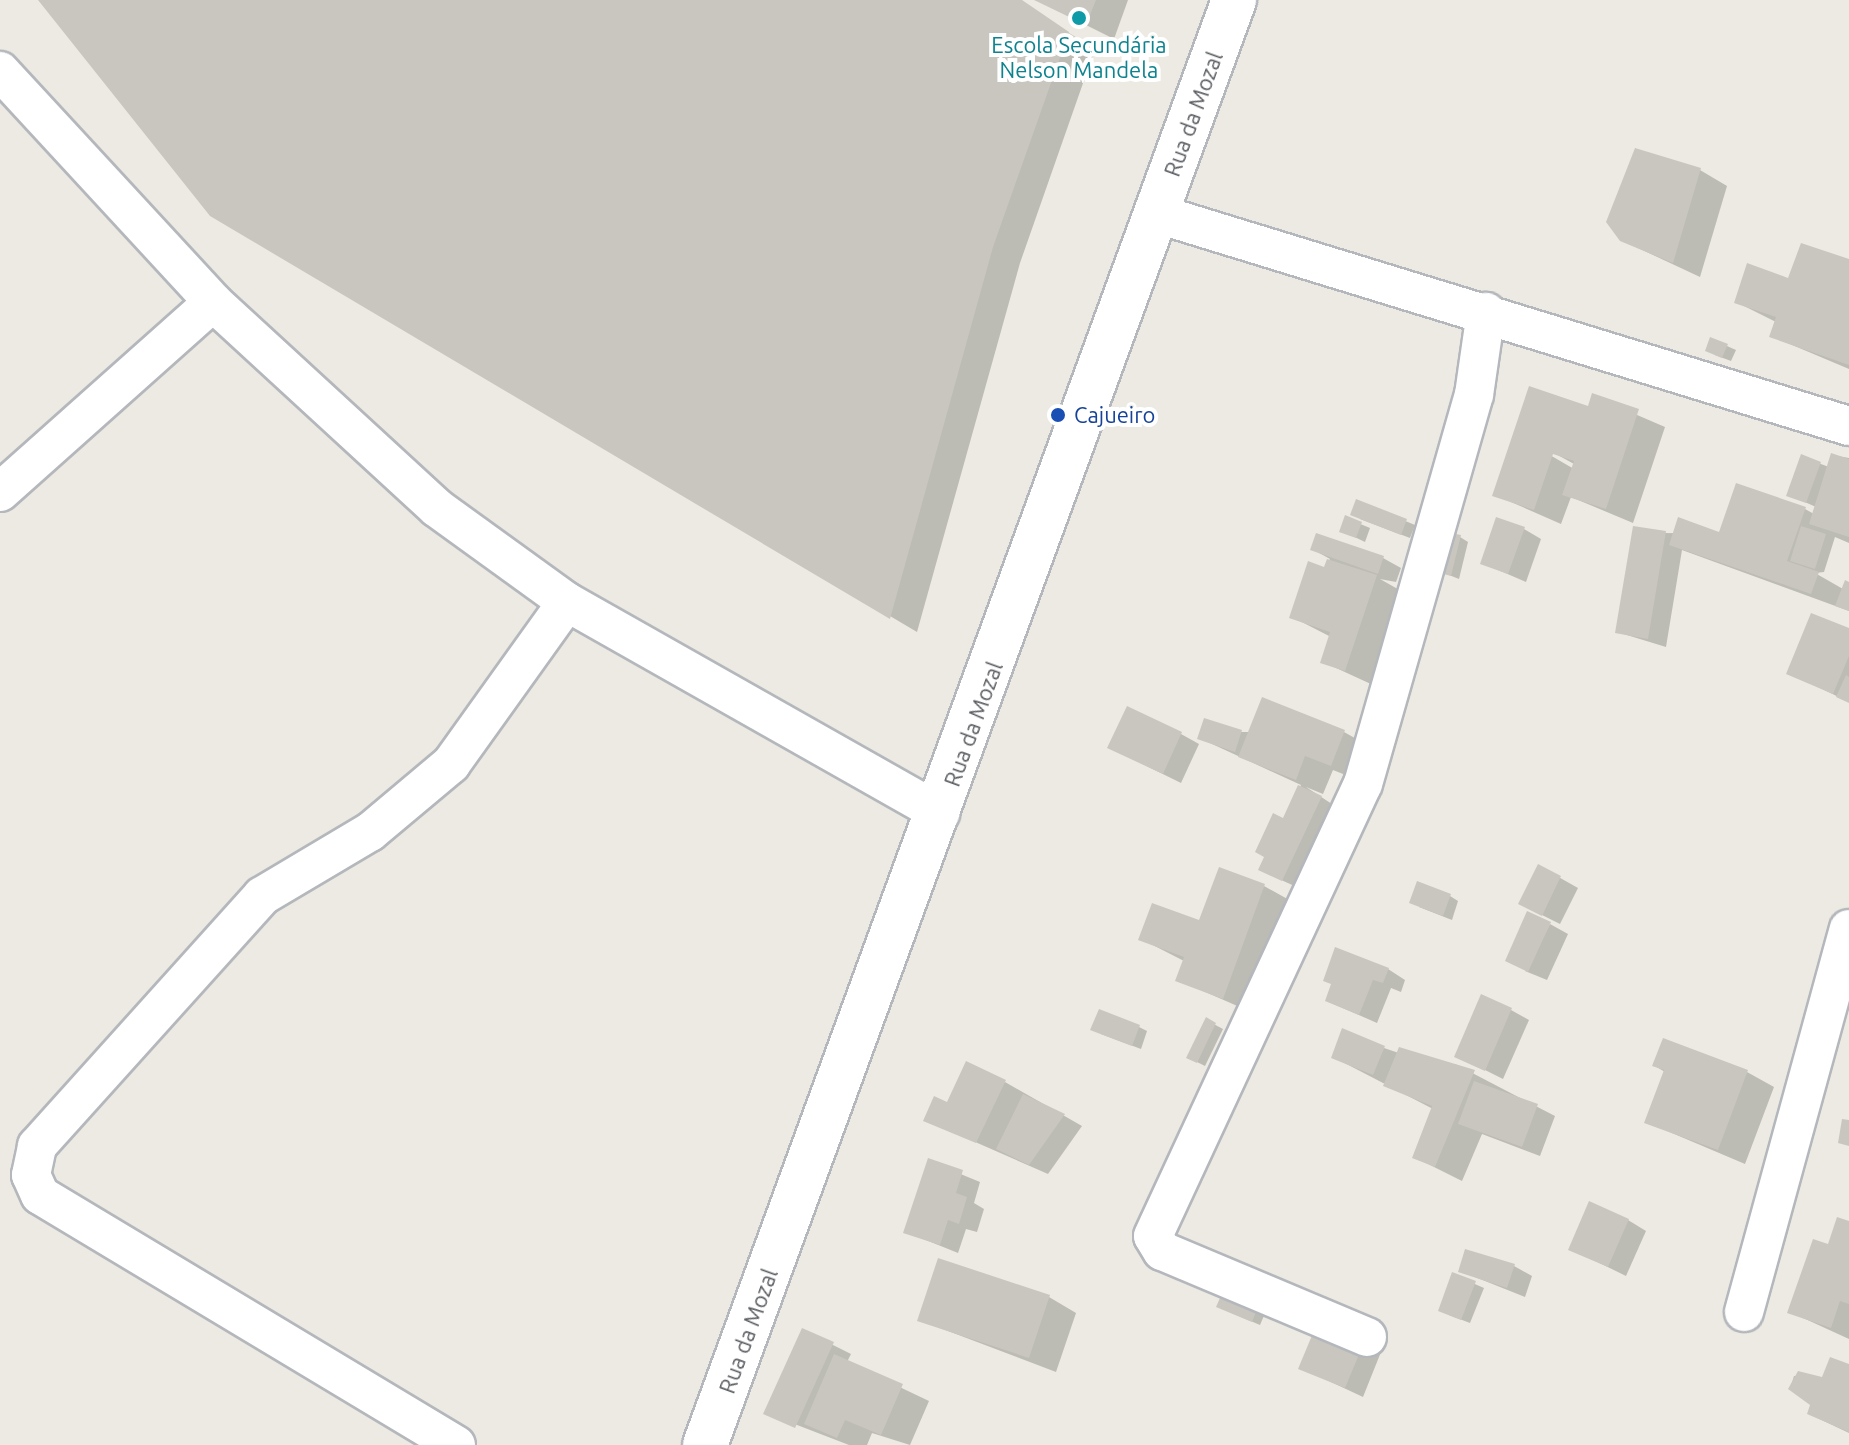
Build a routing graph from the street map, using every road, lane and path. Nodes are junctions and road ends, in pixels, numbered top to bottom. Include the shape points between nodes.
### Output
1 (1234, 0) edge
2 (2, 79) edge
3 (1158, 214) junction
4 (213, 302) junction
5 (1486, 312) junction
6 (1849, 426) edge
7 (0, 492) edge
8 (567, 602) junction
9 (940, 813) junction
10 (1849, 929) edge
11 (1744, 1312) dead end
12 (1367, 1337) dead end
13 (456, 1445) edge
14 (705, 1445) edge

1 - 3 main road, Rua da Mozal
2 - 4 street
3 - 5 street
3 - 9 main road, Rua da Mozal
4 - 7 street
4 - 8 street via 437,508
5 - 6 street
5 - 12 street via 1474,395 1363,784 1153,1236 1162,1251
8 - 9 street
8 - 13 street via 451,764 370,832 289,873 262,896 37,1146 31,1175 40,1195
9 - 14 main road, Rua da Mozal
10 - 11 street

